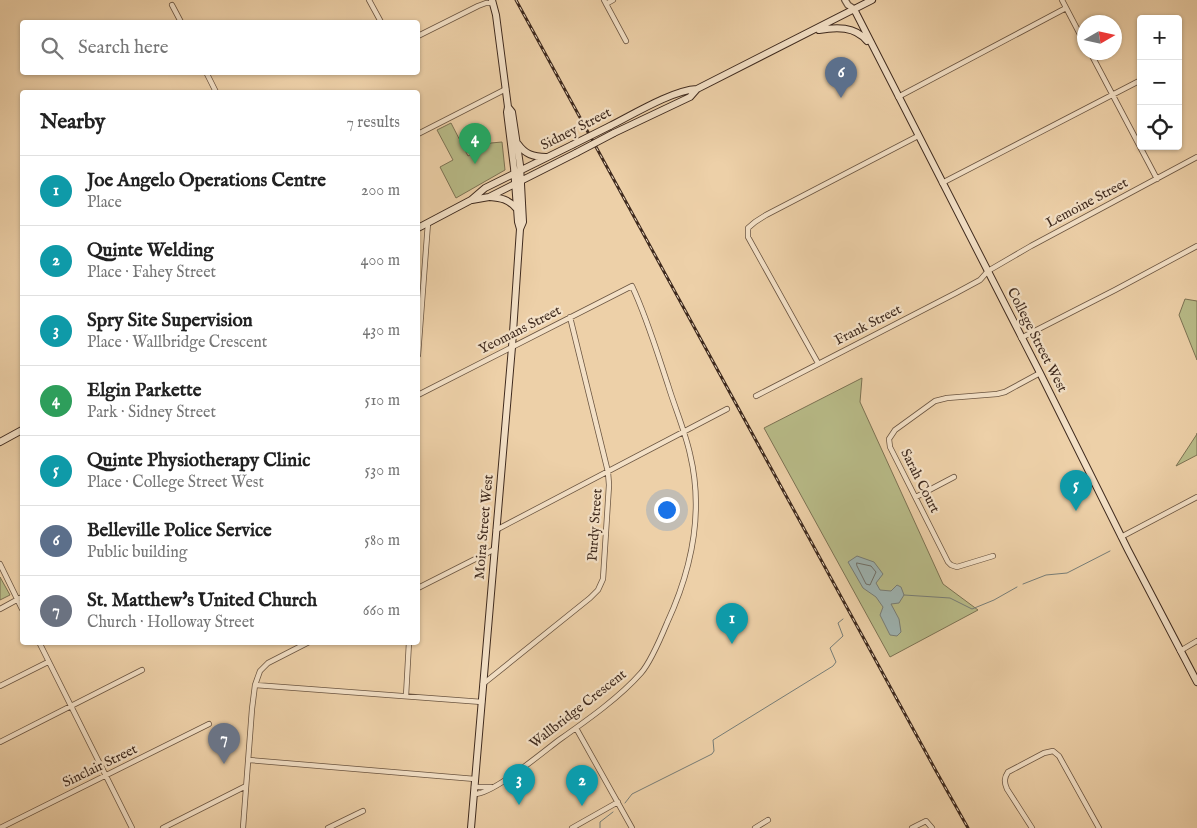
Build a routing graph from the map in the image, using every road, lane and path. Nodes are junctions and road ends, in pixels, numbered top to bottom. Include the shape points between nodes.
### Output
1 (369, 0) edge
2 (613, 0) edge
3 (845, 0) edge
4 (852, 0) edge
5 (872, 0) edge
6 (1062, 0) edge
7 (492, 2) edge
8 (605, 2) edge
9 (172, 5) dead end
10 (1066, 8) junction
11 (854, 9) junction
12 (180, 20) edge
13 (380, 20) edge
14 (1077, 29) edge
15 (810, 32) junction
16 (420, 35) edge
17 (626, 41) dead end
18 (873, 48) junction
19 (1094, 60) edge
20 (208, 75) edge
21 (1137, 82) edge
22 (506, 89) junction
23 (697, 89) junction
24 (215, 90) edge
25 (1112, 94) junction
26 (898, 97) junction
27 (508, 107) junction
28 (420, 133) edge
29 (918, 136) junction
30 (517, 141) junction
31 (549, 156) junction
32 (1197, 157) edge
33 (517, 172) junction
34 (1157, 179) junction
35 (518, 182) junction
36 (942, 183) junction
37 (489, 197) junction
38 (471, 200) junction
39 (516, 208) junction
40 (428, 223) junction
41 (420, 227) edge
42 (520, 229) junction
43 (1197, 246) edge
44 (988, 271) junction
45 (632, 286) joint
46 (570, 317) junction
47 (420, 329) edge
48 (1021, 338) junction
49 (512, 346) junction
50 (818, 363) junction
51 (1040, 373) junction
52 (420, 394) edge
53 (756, 396) dead end
54 (727, 409) dead end
55 (20, 431) edge
56 (683, 432) junction
57 (0, 442) edge
58 (608, 472) junction
59 (954, 477) dead end
60 (916, 497) junction
61 (1197, 497) edge
62 (496, 530) junction
63 (1122, 537) junction
64 (495, 549) junction
65 (994, 556) dead end
66 (0, 564) edge
67 (420, 587) edge
68 (20, 598) edge
69 (0, 609) edge
70 (1197, 641) edge
71 (40, 645) edge
72 (299, 645) edge
73 (409, 645) edge
74 (1180, 650) junction
75 (48, 662) junction
76 (142, 670) dead end
77 (1197, 682) edge
78 (483, 684) junction
79 (255, 685) junction
80 (0, 686) edge
81 (406, 696) junction
82 (482, 702) junction
83 (70, 706) junction
84 (209, 724) dead end
85 (576, 728) junction
86 (0, 742) edge
87 (249, 760) junction
88 (106, 776) junction
89 (475, 779) junction
90 (246, 786) junction
91 (474, 790) junction
92 (618, 802) junction
93 (363, 811) dead end
94 (768, 820) dead end
95 (0, 828) edge
96 (132, 828) edge
97 (163, 828) edge
98 (243, 828) edge
99 (328, 828) edge
100 (471, 828) edge
101 (572, 828) edge
102 (632, 828) edge
103 (755, 828) edge
104 (912, 828) edge
105 (932, 828) edge
106 (1032, 828) edge
107 (1099, 828) edge

1 - 13 street
2 - 8 street
3 - 11 street, College Street West
4 - 11 street, College Street West
5 - 11 main road, Sidney Street
6 - 10 street
7 - 16 street
7 - 22 main road, Moira Street West
8 - 17 street
9 - 12 street
10 - 14 street
10 - 26 street
11 - 15 main road, Sidney Street
11 - 18 main road, College Street West
15 - 18 main road via 843,28 861,35
15 - 23 main road, Sidney Street
18 - 26 main road, College Street West
19 - 25 street
20 - 24 street
21 - 25 street
22 - 27 main road, Moira Street West
22 - 28 street
23 - 31 main road, Sidney Street, bridge via 681,92
23 - 35 main road, Sidney Street, bridge via 690,96
25 - 34 street
25 - 36 street
26 - 29 main road, College Street West
27 - 30 main road, Moira Street West via 512,112
27 - 33 main road, Moira Street West via 506,112
29 - 36 main road, College Street West
29 - 50 street via 766,215 748,228 748,237
30 - 31 main road via 530,155
30 - 33 main road, Moira Street West
31 - 33 main road, Sidney Street
32 - 34 street, Lemoine Street
33 - 35 main road, Moira Street West
33 - 38 main road, Sidney Street via 485,188
34 - 44 street, Lemoine Street
35 - 37 main road, Sidney Street
35 - 39 main road, Moira Street West
35 - 42 main road, Moira Street West via 523,222
36 - 44 main road, College Street West
37 - 38 main road, Sidney Street
37 - 39 main road via 511,201
38 - 40 main road, Sidney Street
39 - 42 main road, Moira Street West
40 - 41 main road, Sidney Street
40 - 47 street
42 - 49 main road, Moira Street West
43 - 48 street
44 - 48 main road, College Street West
44 - 50 street, Frank Street via 980,280
45 - 46 street, Yeomans Street
45 - 56 street, Wallbridge Crescent via 644,311
46 - 49 street, Yeomans Street
46 - 58 street, Purdy Street
48 - 51 main road, College Street West
49 - 52 street, Yeomans Street
49 - 62 main road, Moira Street West
50 - 53 street, Frank Street
51 - 60 street, Sarah Court via 1005,392 935,401 895,430 889,439 890,448
51 - 63 main road, College Street West
54 - 56 street
55 - 57 main road
56 - 58 street
56 - 85 street, Wallbridge Crescent via 697,498 697,521 686,575 674,608 642,672
58 - 62 street
58 - 78 street, Purdy Street via 610,485 603,579 598,590
59 - 60 street
60 - 65 street, Sarah Court via 951,565 957,567
61 - 63 street
62 - 64 main road, Moira Street West
63 - 74 main road, College Street West
64 - 67 street
64 - 78 main road, Moira Street West
66 - 68 street
68 - 69 street
70 - 74 street
71 - 75 street
72 - 79 street via 268,663 260,671
73 - 81 street
74 - 77 main road, College Street West
75 - 80 street
75 - 83 street
76 - 83 street
78 - 82 main road, Moira Street West
79 - 81 street
79 - 87 street
81 - 82 street
82 - 89 main road, Moira Street West
83 - 86 street
83 - 88 street
84 - 88 street, Sinclair Street
85 - 91 street, Wallbridge Crescent via 492,787
85 - 92 street
87 - 89 street
87 - 90 street
88 - 95 street, Sinclair Street
88 - 96 street
89 - 91 main road, Moira Street West
90 - 97 street
90 - 98 street
91 - 100 main road, Moira Street West
92 - 101 street
92 - 102 street
93 - 99 street
94 - 103 street
104 - 105 street via 926,820
106 - 107 street via 1007,789 1005,777 1008,772 1053,751 1059,756

